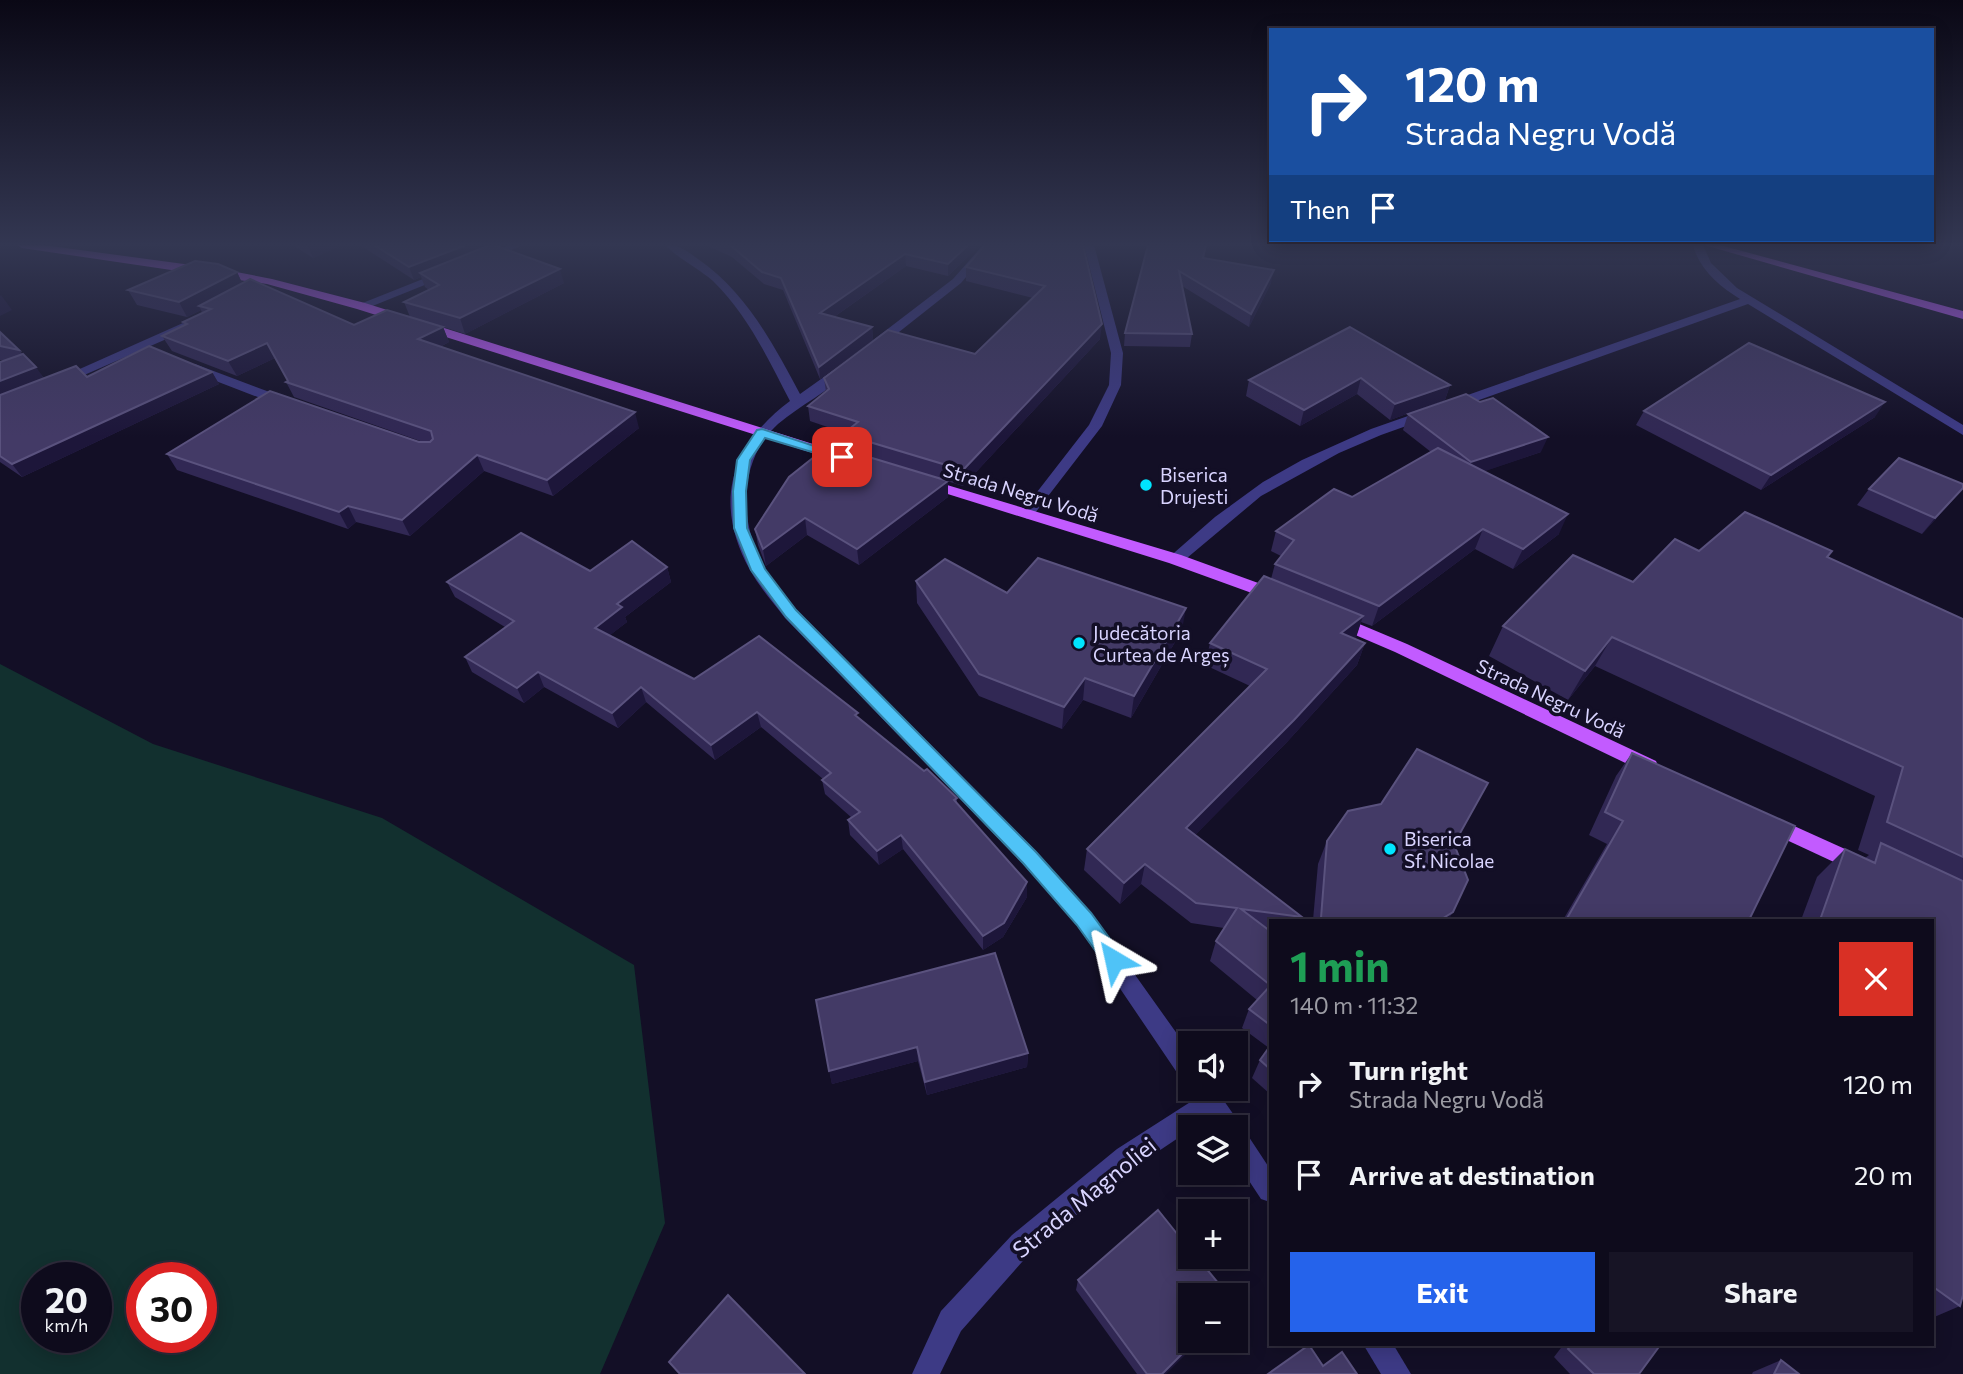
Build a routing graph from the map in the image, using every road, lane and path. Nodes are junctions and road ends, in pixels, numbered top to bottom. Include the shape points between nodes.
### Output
1 (371, 309) edge
2 (744, 309) edge
3 (921, 309) edge
4 (1105, 309) edge
5 (1723, 309) edge
6 (1764, 309) edge
7 (1942, 309) edge
8 (1963, 315) edge
9 (191, 324) edge
10 (179, 362) edge
11 (48, 386) edge
12 (798, 404) junction
13 (301, 408) edge
14 (1963, 431) edge
15 (762, 433) junction
16 (855, 461) edge
17 (908, 477) edge
18 (1027, 514) junction
19 (1175, 559) junction
20 (1292, 602) edge
21 (1328, 617) edge
22 (1662, 772) edge
23 (1760, 818) edge
24 (1868, 869) edge
25 (1178, 1055) edge
26 (1199, 1101) edge
27 (1248, 1158) edge
28 (1269, 1190) edge
29 (1378, 1346) edge
30 (926, 1374) edge
31 (1397, 1374) edge

1 - 15 main road
2 - 12 street via 771,349
3 - 12 street
4 - 18 street via 1116,353 1115,385 1095,426
5 - 19 street via 1331,451 1268,485
6 - 14 street
7 - 8 main road
9 - 11 street via 150,349
10 - 13 street
12 - 15 street
15 - 16 main road
15 - 25 street via 743,460 739,491 740,528 758,570 791,614 1084,919
17 - 18 main road, Strada Negru Vodă
18 - 19 main road, Strada Negru Vodă
19 - 20 main road, Strada Negru Vodă
21 - 22 main road, Strada Negru Vodă
23 - 24 main road
26 - 30 street, Strada Magnoliei via 1021,1244 951,1321
27 - 28 street
29 - 31 street

